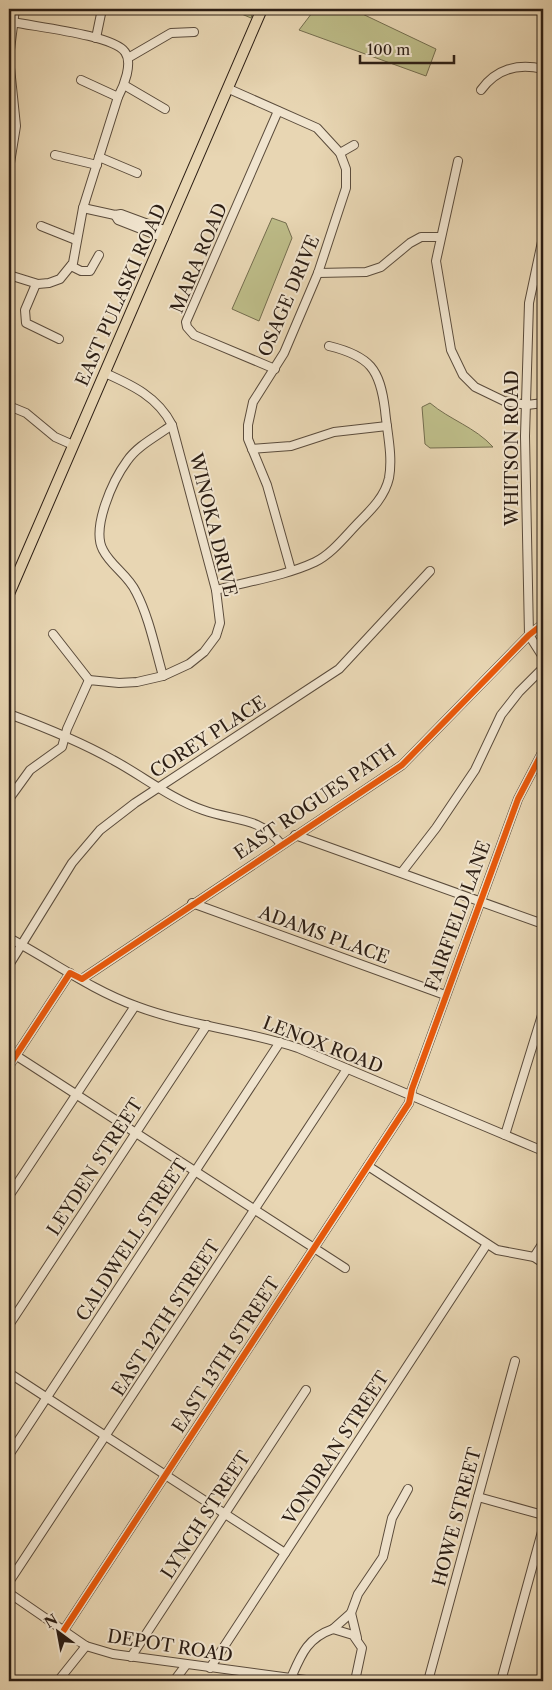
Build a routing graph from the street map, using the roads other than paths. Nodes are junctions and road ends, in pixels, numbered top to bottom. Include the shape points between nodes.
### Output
1 (15, 9) edge
2 (102, 9) edge
3 (262, 9) edge
4 (13, 22) junction
5 (194, 32) dead end
6 (96, 38) junction
7 (128, 58) junction
8 (543, 69) edge
9 (81, 80) dead end
10 (124, 85) junction
11 (229, 89) junction
12 (481, 90) dead end
13 (118, 97) junction
14 (165, 109) dead end
15 (278, 110) junction
16 (354, 145) dead end
17 (340, 153) junction
18 (55, 154) dead end
19 (98, 161) junction
20 (458, 161) dead end
21 (9, 169) edge
22 (137, 173) dead end
23 (83, 208) junction
24 (41, 226) dead end
25 (165, 235) junction
26 (440, 237) junction
27 (543, 237) edge
28 (76, 240) junction
29 (99, 255) dead end
30 (71, 266) junction
31 (318, 273) junction
32 (9, 275) edge
33 (36, 284) junction
34 (187, 327) junction
35 (178, 331) dead end
36 (59, 339) dead end
37 (329, 346) dead end
38 (275, 369) junction
39 (105, 372) junction
40 (543, 403) edge
41 (526, 405) junction
42 (9, 406) edge
43 (172, 425) junction
44 (387, 426) junction
45 (73, 445) junction
46 (252, 449) junction
47 (291, 570) junction
48 (430, 571) dead end
49 (216, 590) junction
50 (9, 594) edge
51 (543, 624) edge
52 (53, 634) dead end
53 (529, 635) junction
54 (543, 656) edge
55 (543, 668) edge
56 (163, 676) junction
57 (89, 680) junction
58 (9, 714) edge
59 (65, 738) junction
60 (543, 751) edge
61 (161, 787) junction
62 (9, 799) edge
63 (295, 835) junction
64 (281, 844) junction
65 (402, 872) junction
66 (480, 901) junction
67 (192, 903) junction
68 (543, 924) edge
69 (9, 938) edge
70 (23, 945) junction
71 (9, 965) edge
72 (70, 973) junction
73 (82, 979) junction
74 (445, 995) junction
75 (135, 1006) junction
76 (543, 1012) edge
77 (207, 1025) junction
78 (280, 1042) junction
79 (12, 1053) edge
80 (9, 1066) edge
81 (347, 1069) junction
82 (76, 1094) junction
83 (410, 1095) junction
84 (136, 1133) junction
85 (505, 1135) junction
86 (543, 1151) edge
87 (368, 1166) junction
88 (195, 1172) junction
89 (9, 1196) edge
90 (254, 1210) junction
91 (543, 1243) edge
92 (487, 1244) junction
93 (314, 1249) junction
94 (534, 1257) junction
95 (543, 1263) edge
96 (344, 1268) dead end
97 (9, 1325) edge
98 (515, 1361) dead end
99 (9, 1373) edge
100 (306, 1390) dead end
101 (47, 1398) junction
102 (106, 1436) junction
103 (9, 1455) edge
104 (165, 1476) junction
105 (408, 1489) dead end
106 (478, 1497) junction
107 (225, 1514) junction
108 (543, 1514) edge
109 (543, 1528) edge
110 (285, 1553) junction
111 (9, 1582) edge
112 (9, 1593) edge
113 (351, 1613) junction
114 (333, 1629) junction
115 (64, 1630) junction
116 (358, 1639) junction
117 (86, 1646) junction
118 (131, 1657) junction
119 (186, 1665) junction
120 (210, 1668) junction
121 (264, 1678) edge
122 (291, 1678) junction
123 (58, 1681) edge
124 (174, 1681) edge
125 (313, 1681) edge
126 (355, 1681) edge
127 (428, 1681) edge
128 (501, 1681) edge

1 - 4 street
2 - 6 street
3 - 11 main road, EAST PULASKI ROAD
4 - 6 street
4 - 21 street via 10,58 16,126
5 - 7 street via 171,33
6 - 7 street via 118,45
7 - 10 street
8 - 12 street via 514,66 495,75
9 - 13 street
10 - 13 street
10 - 14 street
11 - 15 street, OSAGE DRIVE
11 - 25 main road, EAST PULASKI ROAD
13 - 19 street
15 - 17 street, OSAGE DRIVE via 317,128
15 - 34 street, MARA ROAD via 187,317
16 - 17 street
17 - 31 street, OSAGE DRIVE via 346,169 346,188
18 - 19 street
19 - 22 street
19 - 23 street
20 - 26 street
23 - 25 street via 115,215 118,220
23 - 28 street
24 - 28 street
25 - 39 main road, EAST PULASKI ROAD
26 - 31 street via 421,237 410,242 381,267 366,272
26 - 41 street via 437,273 456,363 475,387 504,401
27 - 41 street, WHITSON ROAD via 529,303
28 - 30 street
29 - 30 street via 90,271 80,271
30 - 33 street via 60,279
31 - 38 street, OSAGE DRIVE
32 - 33 street
33 - 36 street via 24,310 26,323
34 - 35 street
34 - 38 street, MARA ROAD via 194,335
37 - 44 street via 357,354 376,372
38 - 46 street, OSAGE DRIVE via 254,402 248,424
39 - 43 street, WINOKA DRIVE via 151,398
39 - 45 main road, EAST PULASKI ROAD
40 - 41 street
41 - 53 street, WHITSON ROAD
42 - 45 street via 26,413 55,437
43 - 49 street, WINOKA DRIVE
43 - 56 street via 127,461 107,499 100,533 102,550 140,598
44 - 46 street via 334,432 278,448
44 - 47 street via 389,480 375,506 328,554 316,562
45 - 50 main road, EAST PULASKI ROAD
46 - 47 street, OSAGE DRIVE via 267,485
47 - 49 street
48 - 61 street, COREY PLACE via 339,668
49 - 56 street, WINOKA DRIVE via 220,623 211,644 189,664
51 - 53 street, EAST ROGUES PATH
52 - 57 street
53 - 54 street
53 - 63 street, EAST ROGUES PATH via 402,765
55 - 65 street via 501,715 475,770
56 - 57 street, WINOKA DRIVE via 119,683
57 - 59 street
58 - 59 street
59 - 61 street via 112,759
59 - 62 street via 62,747 30,770
60 - 66 street, FAIRFIELD LANE via 518,799
61 - 64 street via 203,810 263,826
61 - 70 street, COREY PLACE via 111,821 90,840 72,863
63 - 64 street, EAST ROGUES PATH
63 - 65 street
64 - 67 street, EAST ROGUES PATH
65 - 66 street
66 - 68 street
66 - 74 street, FAIRFIELD LANE
67 - 73 street, EAST ROGUES PATH
67 - 74 street, ADAMS PLACE
69 - 70 street, LENOX ROAD
70 - 71 street, COREY PLACE
70 - 72 street, LENOX ROAD
72 - 73 street, LENOX ROAD
72 - 79 street
73 - 75 street, LENOX ROAD
74 - 83 street, FAIRFIELD LANE
75 - 77 street, LENOX ROAD
75 - 82 street
76 - 85 street
77 - 78 street, LENOX ROAD
77 - 84 street, LEYDEN STREET
78 - 81 street, LENOX ROAD
78 - 88 street, CALDWELL STREET
79 - 80 street
79 - 82 street
81 - 83 street, LENOX ROAD
81 - 90 street, EAST 12TH STREET
82 - 84 street
82 - 89 street
83 - 85 street, LENOX ROAD
83 - 87 street, EAST 13TH STREET via 409,1103
84 - 88 street
84 - 97 street, LEYDEN STREET
85 - 86 street, LENOX ROAD
87 - 92 street
87 - 93 street, EAST 13TH STREET
88 - 90 street
88 - 101 street, CALDWELL STREET
90 - 93 street
90 - 102 street, EAST 12TH STREET
91 - 94 street
92 - 94 street via 497,1250
92 - 110 street, VONDRAN STREET
93 - 96 street
93 - 104 street, EAST 13TH STREET
94 - 95 street
98 - 106 street, HOWE STREET
99 - 101 street
100 - 107 street, LYNCH STREET
101 - 102 street
101 - 103 street, CALDWELL STREET
102 - 104 street
102 - 111 street, EAST 12TH STREET
104 - 107 street
104 - 115 street, EAST 13TH STREET
105 - 113 street via 392,1518 383,1557 358,1594
106 - 108 street
106 - 127 street, HOWE STREET
107 - 110 street
107 - 118 street, LYNCH STREET
109 - 128 street
110 - 120 street, VONDRAN STREET
112 - 115 street, DEPOT ROAD
113 - 114 street
113 - 116 street
114 - 116 street
114 - 122 street via 313,1639 304,1649
115 - 117 street, DEPOT ROAD
116 - 126 street via 362,1648
117 - 118 street, DEPOT ROAD
117 - 123 street
118 - 119 street, DEPOT ROAD
119 - 120 street, DEPOT ROAD
119 - 124 street
120 - 121 street, DEPOT ROAD
121 - 122 street, DEPOT ROAD
122 - 125 street, DEPOT ROAD

